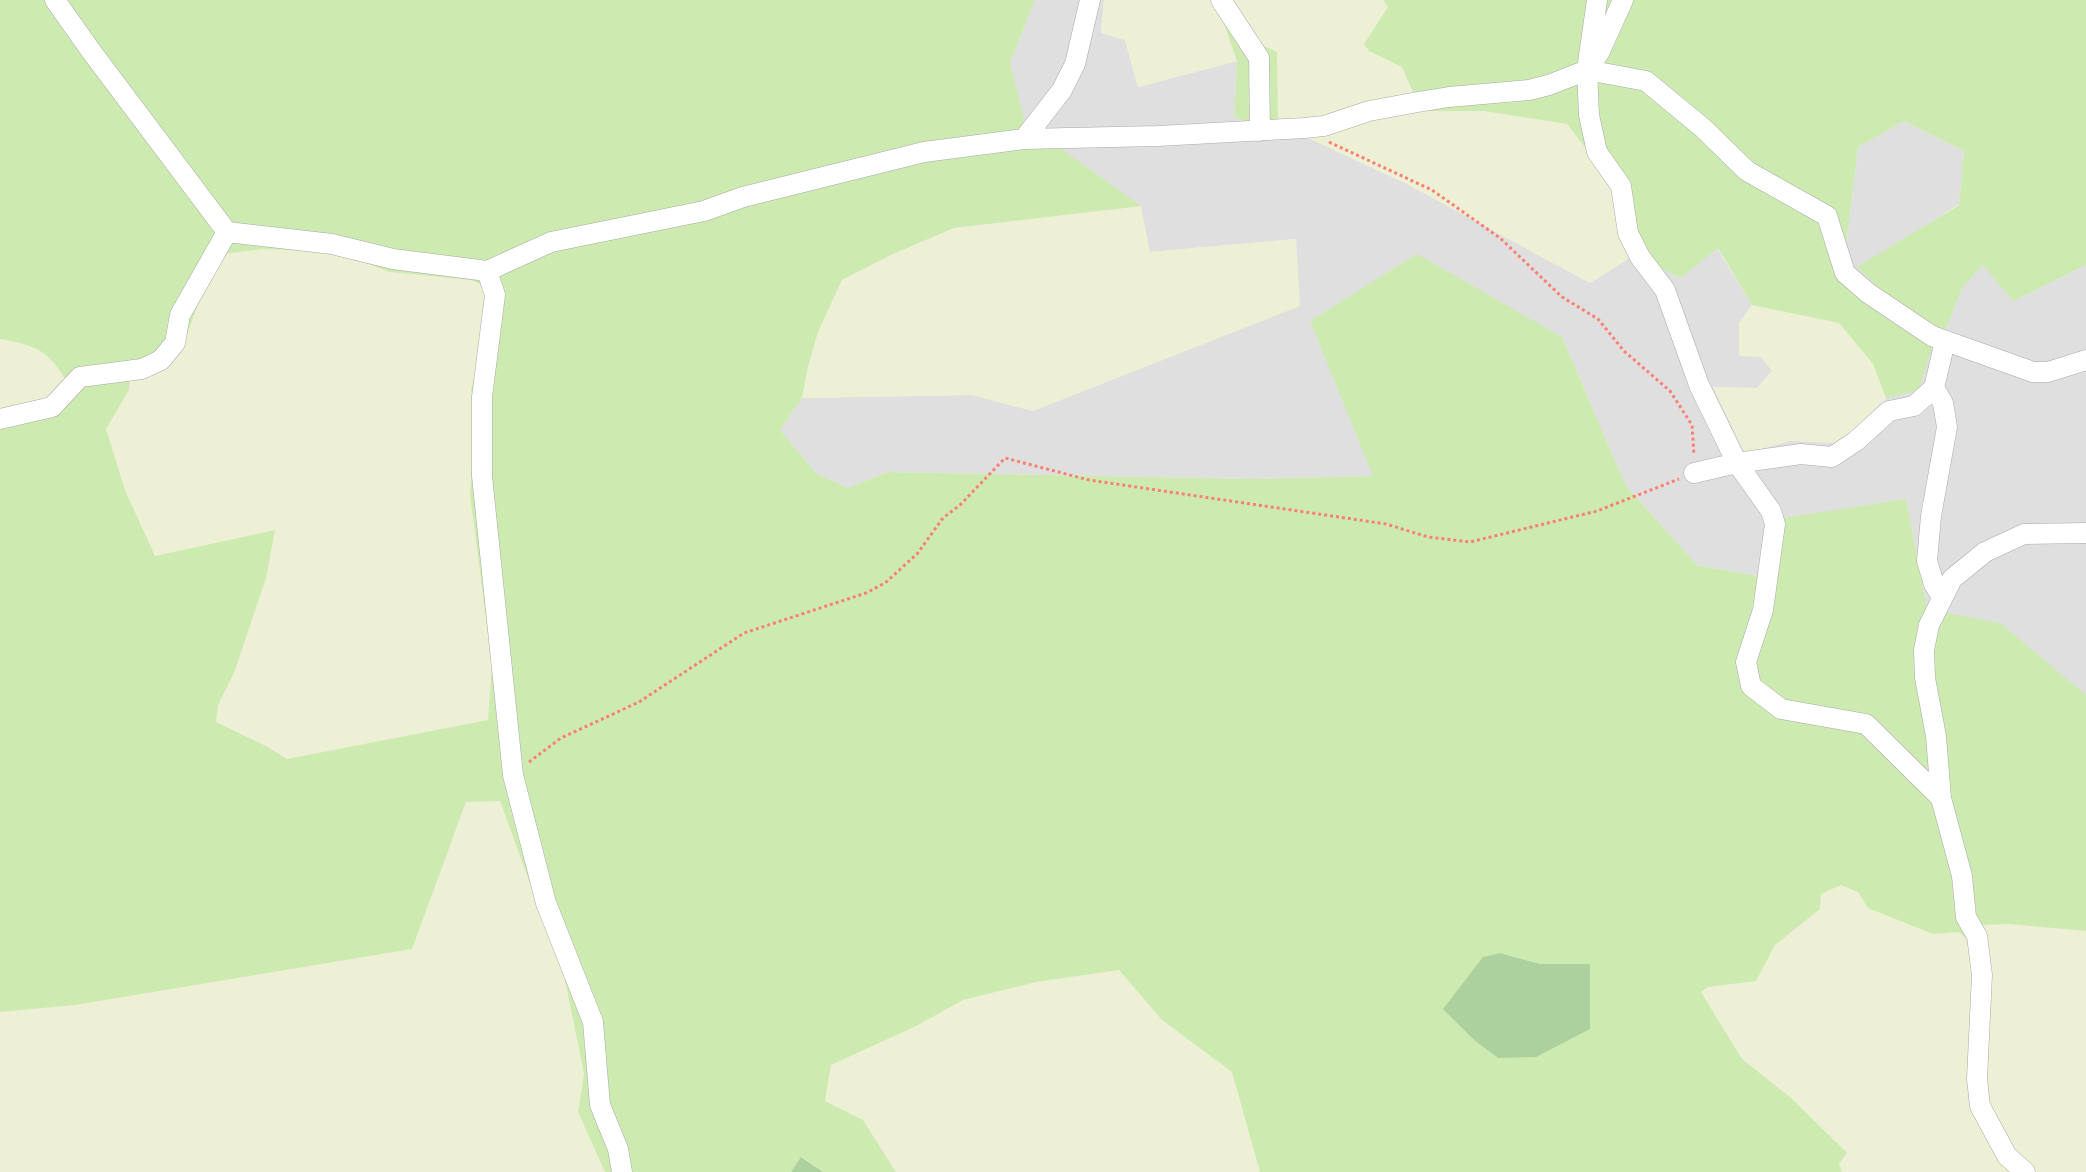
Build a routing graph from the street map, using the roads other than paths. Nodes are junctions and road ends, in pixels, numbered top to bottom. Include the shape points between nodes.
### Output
1 (55, 0) edge
2 (1090, 0) edge
3 (1221, 0) edge
4 (1597, 0) edge
5 (1623, 0) edge
6 (1587, 70) junction
7 (1260, 130) junction
8 (1024, 139) junction
9 (227, 232) junction
10 (487, 271) junction
11 (1945, 341) junction
12 (2086, 360) edge
13 (1934, 388) junction
14 (0, 419) edge
15 (1737, 463) junction
16 (1694, 473) road end
17 (2086, 533) edge
18 (1942, 597) junction
19 (1941, 798) junction
20 (622, 1172) edge
21 (2025, 1172) edge

1 - 9 street
2 - 8 street via 1075,64 1062,90
3 - 7 street via 1259,58
4 - 6 street
5 - 6 street
6 - 7 street via 1529,90 1418,102 1369,111 1324,126
6 - 11 street via 1646,81 1747,171 1827,216 1845,273 1932,336
6 - 15 street via 1589,115 1597,152 1621,186 1628,233 1640,257 1665,290 1699,385
7 - 8 street
8 - 10 street via 924,152 743,197 704,211 551,242
9 - 10 street via 332,244 393,259
9 - 14 street via 180,315 175,343 161,360 142,369 80,377 52,407
10 - 20 street via 495,296 482,397 482,476 513,775 546,903 593,1022 600,1105 618,1149
11 - 12 street via 2033,372 2048,372
11 - 13 street
13 - 15 street via 1914,406 1889,411 1832,457 1801,454
13 - 18 street via 1943,404 1947,427 1927,561
15 - 16 street
15 - 19 street via 1771,511 1774,524 1763,610 1746,662 1751,686 1781,709 1866,724
17 - 18 street via 2024,534 1985,552 1952,579
18 - 19 street via 1929,625 1924,650
19 - 21 street via 1962,876 1966,917 1977,936 1982,975 1977,1079 1980,1106 2007,1156

